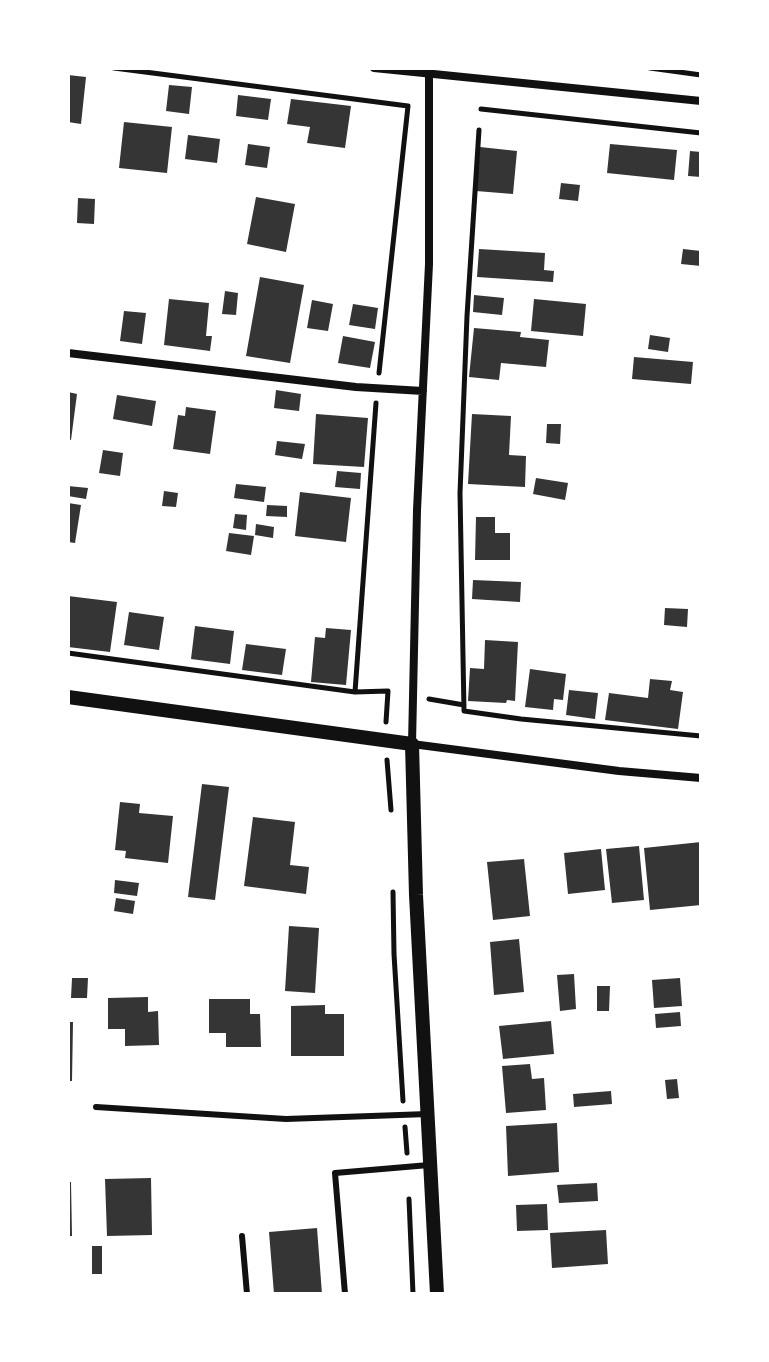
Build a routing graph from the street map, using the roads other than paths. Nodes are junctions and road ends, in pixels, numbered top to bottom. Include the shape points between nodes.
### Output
1 (374, 68) edge
2 (429, 71) edge
3 (701, 101) edge
4 (68, 353) edge
5 (423, 391) junction
6 (68, 697) edge
7 (412, 744) junction
8 (701, 778) edge
9 (96, 1107) dead end
10 (428, 1114) junction
11 (429, 1165) junction
12 (242, 1236) dead end
13 (247, 1294) edge
14 (345, 1294) edge
15 (437, 1294) edge

1 - 2 street
2 - 3 street
2 - 5 street
4 - 5 street
5 - 7 street
6 - 7 street
7 - 8 street
7 - 10 street
9 - 10 lane via 286,1119
10 - 11 street
11 - 14 lane via 335,1173
11 - 15 street
12 - 13 lane

